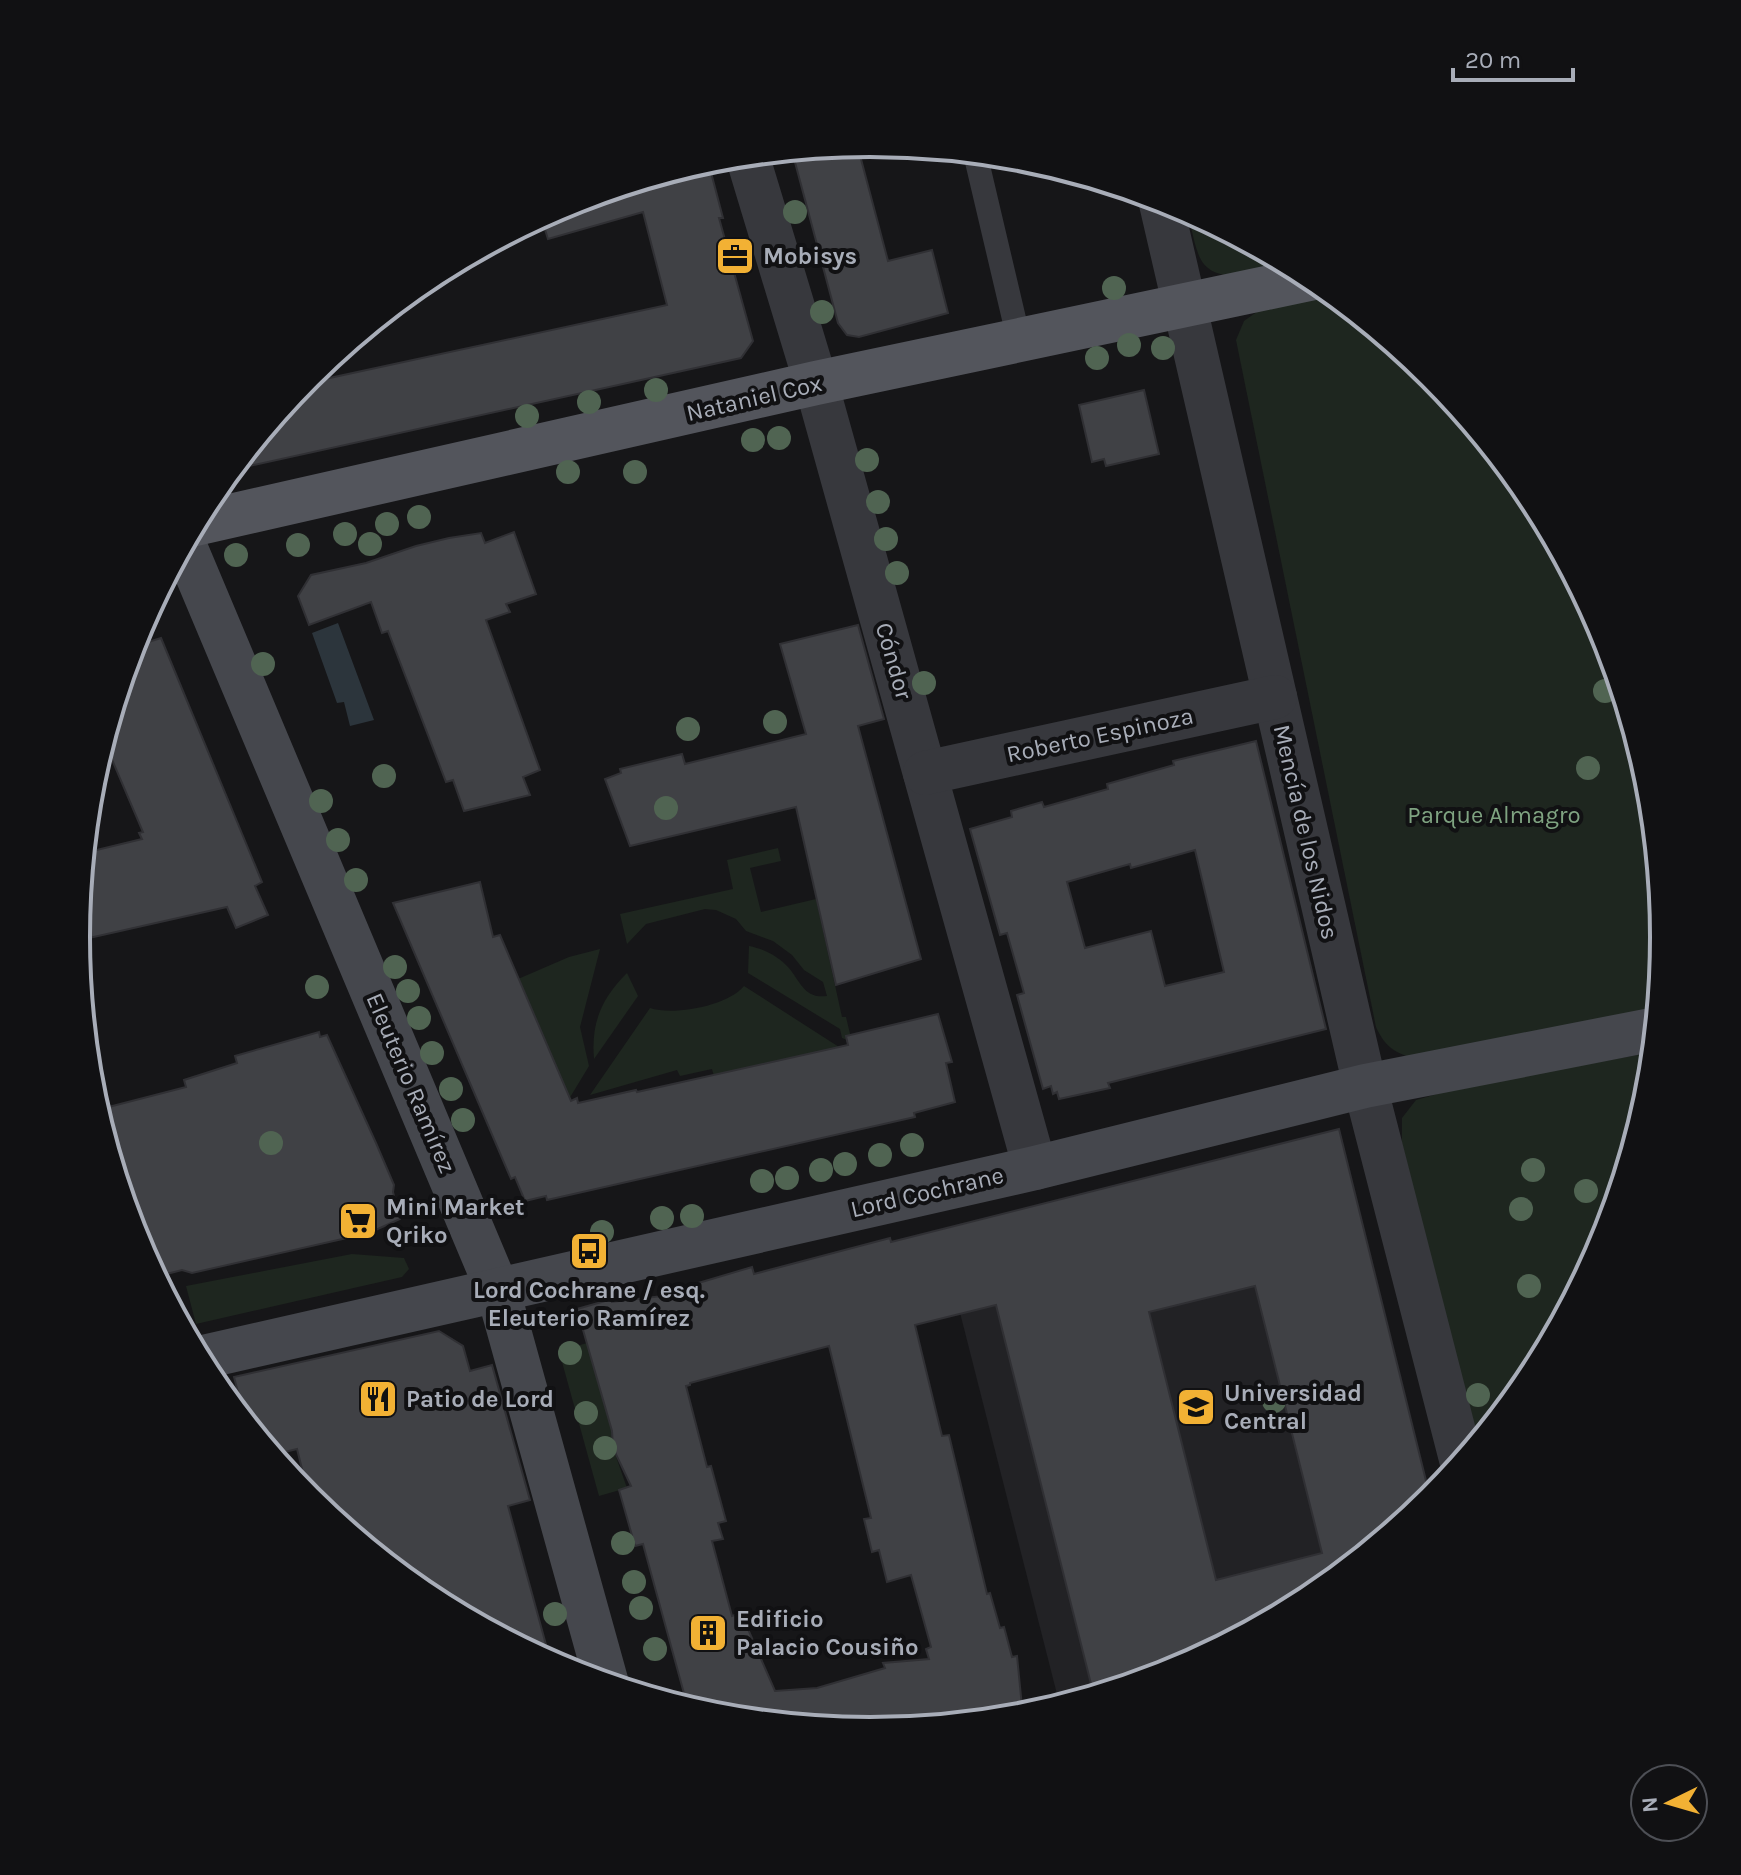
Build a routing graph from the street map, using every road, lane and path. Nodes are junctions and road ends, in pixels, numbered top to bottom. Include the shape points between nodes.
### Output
1 (978, 165) edge
2 (751, 167) edge
3 (1163, 214) edge
4 (1294, 282) edge
5 (1184, 306) junction
6 (1019, 340) junction
7 (816, 383) junction
8 (212, 520) edge
9 (189, 557) edge
10 (1275, 697) junction
11 (925, 773) junction
12 (1645, 1031) edge
13 (1365, 1086) junction
14 (1035, 1168) junction
15 (498, 1291) junction
16 (212, 1355) edge
17 (1459, 1450) edge
18 (603, 1671) edge

1 - 6 lane
2 - 7 street, Cóndor
3 - 5 street, Mencía de los Nidos
4 - 5 main road, Nataniel Cox
5 - 6 main road, Nataniel Cox
5 - 10 street, Mencía de los Nidos
6 - 7 main road, Nataniel Cox
7 - 8 main road, Nataniel Cox
7 - 11 street, Cóndor
9 - 15 street, Eleuterio Ramírez
10 - 11 street, Roberto Espinoza
10 - 13 street, Mencía de los Nidos
11 - 14 street, Cóndor
12 - 13 street, Lord Cochrane
13 - 14 street, Lord Cochrane
13 - 17 street, Mencía de los Nidos
14 - 15 street, Lord Cochrane
15 - 16 street, Lord Cochrane
15 - 18 street, Eleuterio Ramírez

